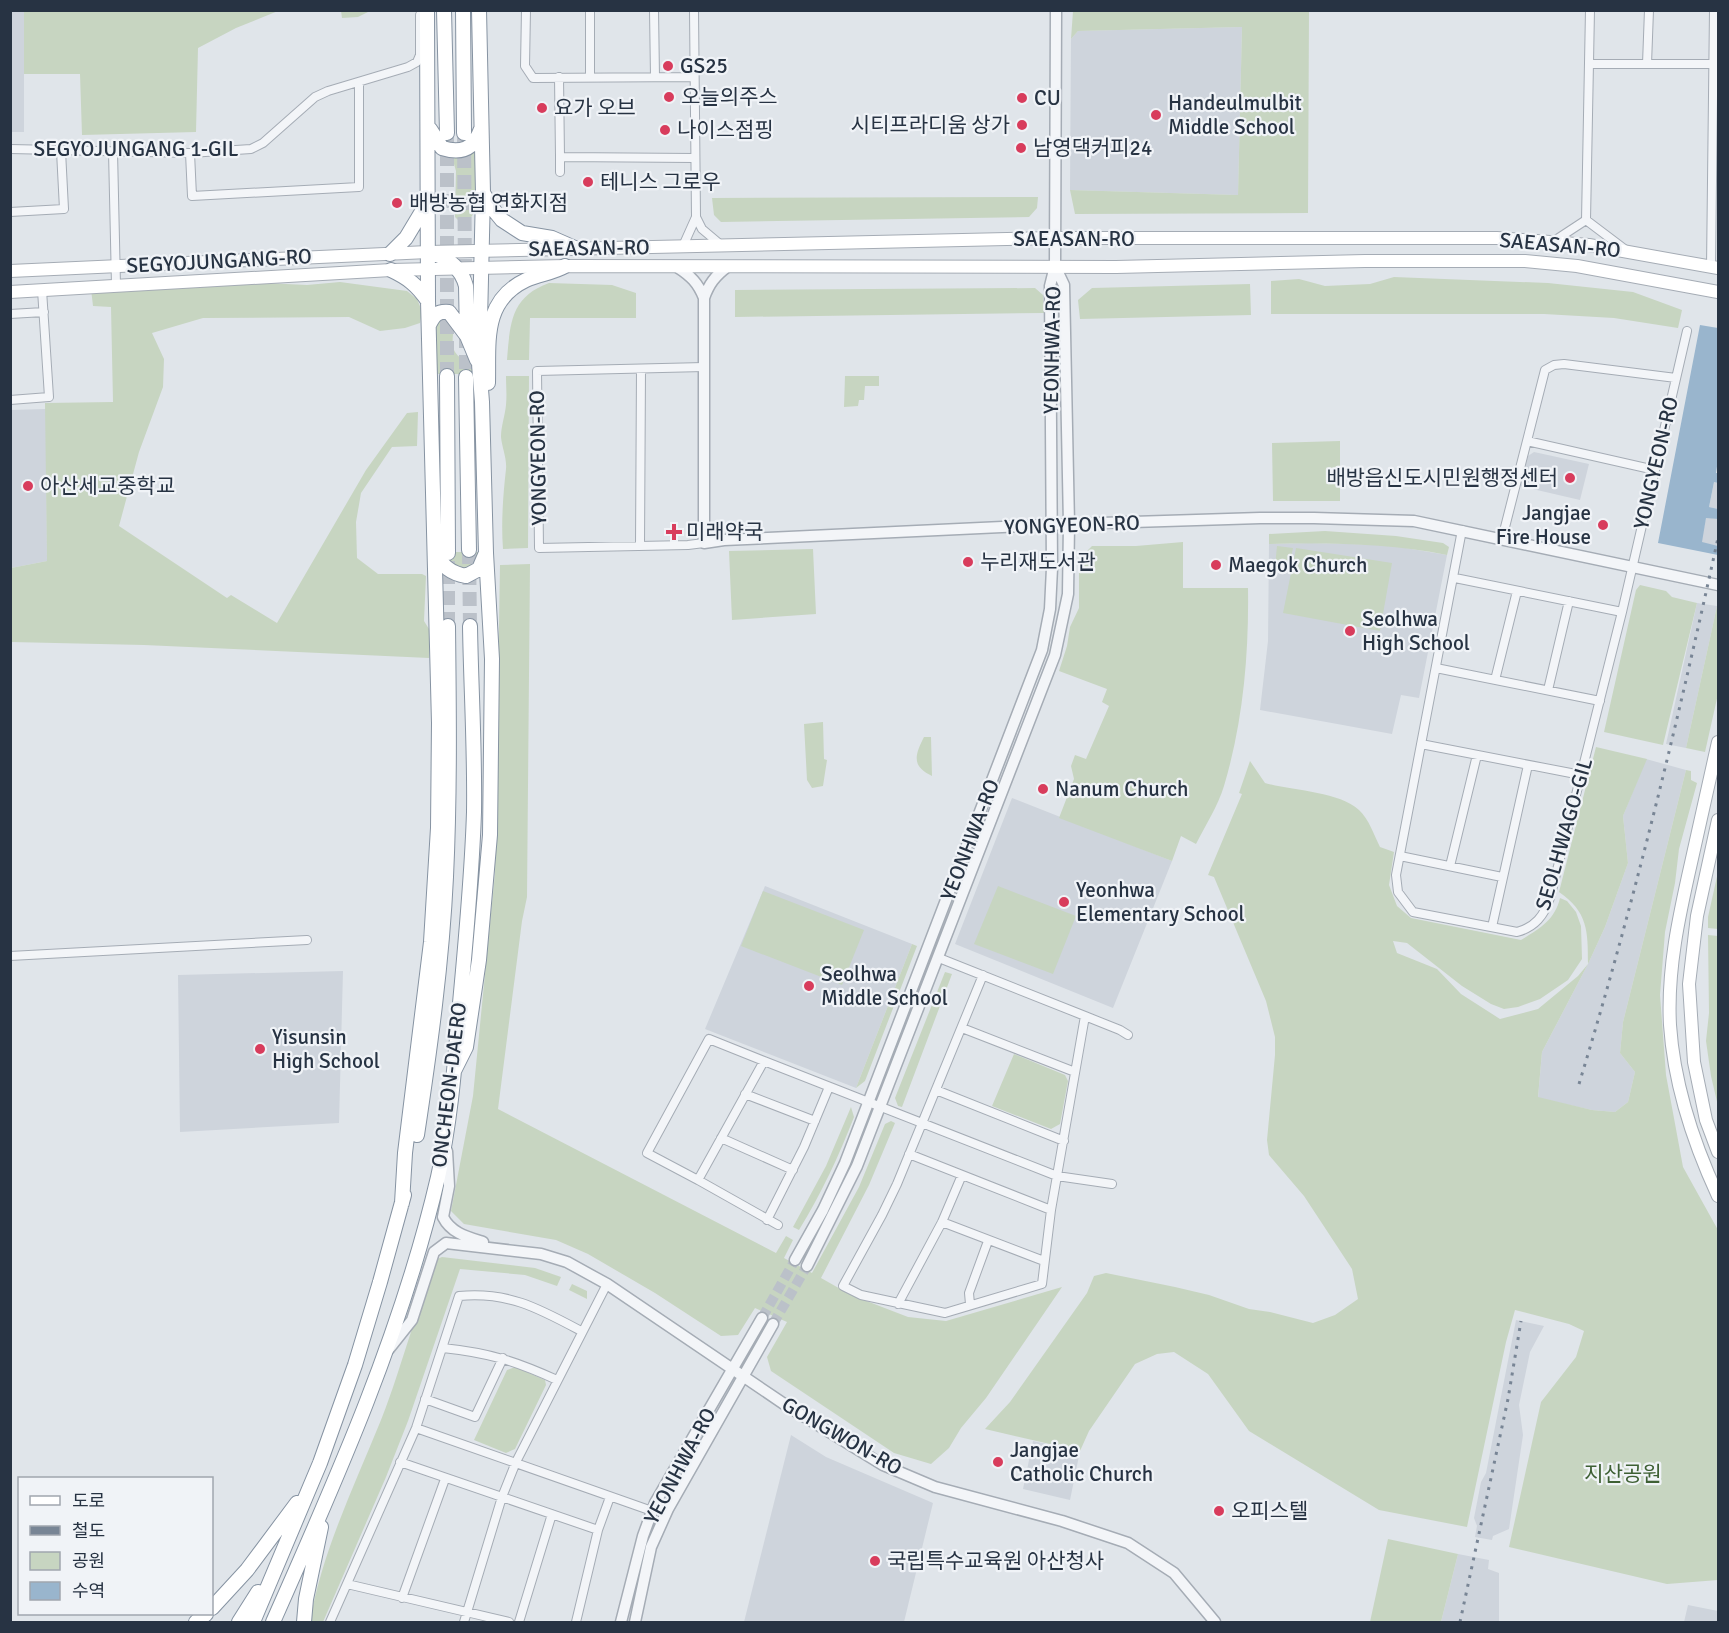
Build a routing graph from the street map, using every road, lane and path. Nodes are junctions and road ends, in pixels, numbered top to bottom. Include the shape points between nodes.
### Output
1 (420, 10) edge
2 (427, 10) edge
3 (444, 10) edge
4 (463, 10) edge
5 (480, 10) edge
6 (526, 10) edge
7 (590, 10) edge
8 (654, 10) edge
9 (694, 10) edge
10 (1056, 10) edge
11 (1590, 10) edge
12 (1649, 10) edge
13 (1714, 10) edge
14 (1589, 64) junction
15 (1647, 64) junction
16 (1716, 64) edge
17 (559, 77) junction
18 (590, 77) junction
19 (655, 77) junction
20 (694, 77) junction
21 (359, 82) junction
22 (429, 127) junction
23 (482, 128) junction
24 (447, 133) tunnel mouth
25 (464, 133) tunnel mouth
26 (10, 149) edge
27 (61, 151) junction
28 (113, 151) junction
29 (190, 153) junction
30 (560, 157) junction
31 (695, 158) junction
32 (560, 172) dead end
33 (483, 193) junction
34 (428, 201) junction
35 (10, 212) edge
36 (696, 217) junction
37 (1586, 220) junction
38 (1055, 238) junction
39 (1554, 241) junction
40 (722, 245) junction
41 (683, 246) junction
42 (577, 249) junction
43 (480, 251) junction
44 (1628, 251) junction
45 (428, 252) junction
46 (390, 254) junction
47 (115, 266) junction
48 (566, 266) junction
49 (677, 267) junction
50 (727, 267) junction
51 (1055, 267) junction
52 (1715, 267) edge
53 (480, 268) junction
54 (428, 269) junction
55 (459, 269) junction
56 (392, 270) junction
57 (10, 271) edge
58 (116, 285) junction
59 (42, 290) junction
60 (10, 292) edge
61 (1719, 292) edge
62 (705, 298) junction
63 (428, 301) junction
64 (44, 312) junction
65 (10, 314) edge
66 (429, 325) junction
67 (1687, 331) dead end
68 (467, 336) junction
69 (479, 364) junction
70 (705, 367) junction
71 (641, 369) junction
72 (447, 376) tunnel mouth
73 (466, 377) tunnel mouth
74 (1676, 378) junction
75 (10, 400) edge
76 (482, 402) junction
77 (1527, 441) junction
78 (1655, 470) junction
79 (1069, 524) junction
80 (1051, 526) junction
81 (1462, 530) junction
82 (1502, 539) junction
83 (704, 543) junction
84 (640, 546) junction
85 (469, 550) tunnel mouth
86 (442, 553) junction
87 (486, 553) junction
88 (1631, 567) junction
89 (1455, 578) junction
90 (1719, 585) edge
91 (1517, 591) junction
92 (1569, 601) junction
93 (1622, 612) junction
94 (448, 626) tunnel mouth
95 (470, 626) tunnel mouth
96 (1436, 668) junction
97 (1495, 680) junction
98 (1548, 690) junction
99 (1600, 701) junction
100 (1719, 742) edge
101 (1421, 744) junction
102 (1477, 755) junction
103 (1528, 765) junction
104 (1581, 775) junction
105 (1719, 820) edge
106 (1400, 856) junction
107 (1450, 866) junction
108 (1502, 878) junction
109 (1492, 927) junction
110 (307, 940) dead end
111 (10, 956) edge
112 (939, 958) junction
113 (983, 975) junction
114 (1085, 1016) junction
115 (962, 1028) junction
116 (1128, 1035) dead end
117 (764, 1061) junction
118 (454, 1071) junction
119 (1075, 1072) junction
120 (829, 1087) junction
121 (936, 1090) junction
122 (745, 1094) junction
123 (869, 1102) junction
124 (881, 1106) junction
125 (815, 1122) junction
126 (921, 1122) junction
127 (446, 1135) junction
128 (721, 1138) junction
129 (1064, 1141) junction
130 (1719, 1152) edge
131 (909, 1154) junction
132 (793, 1170) junction
133 (962, 1175) junction
134 (1057, 1176) junction
135 (698, 1180) junction
136 (1112, 1184) dead end
137 (1719, 1196) edge
138 (402, 1203) junction
139 (1051, 1210) junction
140 (767, 1220) junction
141 (942, 1222) junction
142 (778, 1225) dead end
143 (988, 1240) junction
144 (503, 1249) junction
145 (795, 1260) tunnel mouth
146 (1044, 1261) junction
147 (807, 1266) tunnel mouth
148 (608, 1284) junction
149 (898, 1304) junction
150 (970, 1304) junction
151 (762, 1318) tunnel mouth
152 (773, 1324) tunnel mouth
153 (581, 1331) junction
154 (443, 1348) junction
155 (383, 1356) junction
156 (503, 1358) junction
157 (734, 1370) junction
158 (744, 1376) junction
159 (557, 1380) junction
160 (425, 1399) junction
161 (416, 1428) junction
162 (400, 1462) junction
163 (516, 1462) junction
164 (446, 1479) junction
165 (310, 1487) junction
166 (502, 1497) junction
167 (610, 1497) junction
168 (327, 1502) junction
169 (652, 1511) junction
170 (552, 1514) junction
171 (598, 1530) junction
172 (279, 1557) junction
173 (347, 1584) junction
174 (402, 1598) junction
175 (213, 1607) edge
176 (467, 1613) junction
177 (239, 1623) edge
178 (253, 1623) edge
179 (273, 1623) edge
180 (303, 1623) edge
181 (330, 1623) edge
182 (464, 1623) edge
183 (509, 1623) edge
184 (519, 1623) edge
185 (576, 1623) edge
186 (621, 1623) edge
187 (635, 1623) edge
188 (1215, 1623) edge

1 - 21 street, SEGYOJUNGANG 1-GIL via 417,62
2 - 22 highway
3 - 24 highway
4 - 25 highway
5 - 23 highway
6 - 17 street via 525,66 533,78
7 - 18 street
8 - 19 street
9 - 20 street
10 - 38 street
11 - 14 street
12 - 15 street
13 - 16 street
14 - 15 street
14 - 37 street
15 - 16 street
16 - 52 street
17 - 18 street
17 - 30 street
18 - 19 street
19 - 20 street
20 - 31 street
21 - 29 street, SEGYOJUNGANG 1-GIL via 315,97 257,147
21 - 29 street via 359,188 192,196
22 - 23 highway via 436,142 453,151 470,148
22 - 34 highway
23 - 33 highway
26 - 27 street, SEGYOJUNGANG 1-GIL
27 - 28 street, SEGYOJUNGANG 1-GIL
27 - 35 street via 64,209
28 - 29 street, SEGYOJUNGANG 1-GIL
28 - 47 street
30 - 31 street
30 - 32 street
31 - 36 street
33 - 42 highway via 502,219 522,233 552,238
33 - 43 highway
34 - 45 highway
34 - 46 highway via 406,238
36 - 40 street via 702,229
36 - 41 street
37 - 39 street
37 - 44 street
38 - 39 main road, SAEASAN-RO
38 - 40 main road, SAEASAN-RO
38 - 51 street
39 - 44 main road, SAEASAN-RO
40 - 41 main road, SAEASAN-RO
41 - 42 main road, SAEASAN-RO
42 - 43 main road, SAEASAN-RO
43 - 45 main road, SAEASAN-RO
43 - 53 highway
44 - 52 main road, SAEASAN-RO
45 - 46 main road, SEGYOJUNGANG-RO
45 - 54 highway
45 - 55 highway via 440,255
46 - 47 main road, SEGYOJUNGANG-RO
47 - 57 main road, SEGYOJUNGANG-RO
47 - 58 street
48 - 49 main road, SAEASAN-RO
48 - 53 main road, SAEASAN-RO
48 - 76 highway via 523,282 495,306 490,324 488,386
49 - 50 main road, SAEASAN-RO
49 - 62 street, SAEASAN-RO via 699,285
50 - 51 main road, SAEASAN-RO
50 - 62 street via 713,280
51 - 61 main road, SAEASAN-RO via 1525,261 1577,266
51 - 79 street, YEONHWA-RO via 1064,285
51 - 80 street, YEONHWA-RO via 1050,286
53 - 55 main road, SAEASAN-RO
53 - 69 highway
54 - 55 main road, SAEASAN-RO
54 - 56 main road, SEGYOJUNGANG-RO
54 - 63 highway
55 - 68 highway via 466,286
56 - 58 main road, SEGYOJUNGANG-RO
56 - 63 highway via 418,286
58 - 59 main road, SEGYOJUNGANG-RO
59 - 60 main road, SEGYOJUNGANG-RO
59 - 64 street
62 - 70 street
63 - 66 highway
64 - 65 street
64 - 75 street via 48,397
66 - 68 highway via 435,314 449,312
66 - 86 highway
67 - 74 street
68 - 69 highway
69 - 76 highway
70 - 71 street, YONGYEON-RO
70 - 83 street
71 - 84 street
71 - 84 street, YONGYEON-RO via 537,371 539,548
72 - 86 highway
73 - 85 highway
74 - 77 street, YONGYEON-RO via 1554,365 1545,370
74 - 78 street, YONGYEON-RO
76 - 87 highway
77 - 78 street
77 - 82 street, YONGYEON-RO
78 - 88 street, YONGYEON-RO
79 - 80 street, YONGYEON-RO
79 - 81 street, YONGYEON-RO via 1314,518 1414,521
79 - 112 street, YEONHWA-RO via 1068,594 1055,655
80 - 83 street, YONGYEON-RO
80 - 123 street, YEONHWA-RO via 1050,609 1042,650
81 - 82 street, YONGYEON-RO
81 - 89 street, SEOLHWAGO-GIL
82 - 88 street, YONGYEON-RO
83 - 84 street, YONGYEON-RO
86 - 87 highway via 443,566 453,574 466,576 479,569
86 - 138 highway via 438,828 431,942
87 - 118 highway via 492,658 490,835 479,960 466,1047
88 - 90 street, YONGYEON-RO
88 - 93 street, SEOLHWAGO-GIL
89 - 91 street
89 - 96 street, SEOLHWAGO-GIL
91 - 92 street
91 - 97 street
92 - 93 street
92 - 98 street
93 - 99 street, SEOLHWAGO-GIL
94 - 138 highway, ONCHEON-DAERO via 450,787 445,891 434,1017
95 - 118 highway, ONCHEON-DAERO via 474,810
96 - 97 street
96 - 101 street, SEOLHWAGO-GIL
97 - 98 street
98 - 99 street
99 - 104 street, SEOLHWAGO-GIL
100 - 137 main road via 1676,928 1670,1025 1678,1080 1692,1134
101 - 102 street
101 - 106 street, SEOLHWAGO-GIL
102 - 103 street
102 - 107 street
103 - 104 street
103 - 108 street
104 - 109 street, SEOLHWAGO-GIL via 1546,910 1528,929 1517,932
105 - 130 main road via 1696,916 1689,984 1694,1062 1706,1120
106 - 107 street
106 - 109 street, SEOLHWAGO-GIL via 1398,892 1413,912
107 - 108 street
108 - 109 street
110 - 111 street
112 - 113 street
112 - 124 street, YEONHWA-RO
113 - 114 street
113 - 115 street
114 - 116 street
114 - 119 street
115 - 119 street
115 - 121 street
117 - 120 street
117 - 122 street
117 - 135 street via 709,1040 647,1153
118 - 127 highway, ONCHEON-DAERO
119 - 129 street
120 - 123 street
120 - 125 street
121 - 126 street
121 - 129 street
122 - 125 street
122 - 128 street
123 - 124 street
123 - 145 street, YEONHWA-RO via 823,1210
124 - 126 street
124 - 147 street, YEONHWA-RO via 857,1166
125 - 132 street
126 - 131 street
126 - 134 street
127 - 144 street via 449,1186 443,1217 448,1227
127 - 155 highway, ONCHEON-DAERO via 423,1234
128 - 132 street
128 - 135 street
129 - 134 street
131 - 133 street
131 - 149 street via 882,1215 843,1286
132 - 140 street
133 - 139 street
133 - 141 street
134 - 136 street
134 - 139 street
135 - 140 street
138 - 165 highway, ONCHEON-DAERO via 355,1365
139 - 146 street
140 - 142 street
141 - 143 street
141 - 149 street
143 - 146 street
143 - 150 street via 969,1293
144 - 148 street, GONGWON-RO via 567,1262
144 - 155 street via 446,1243 434,1252 412,1320
146 - 150 street via 1042,1284
148 - 153 street
148 - 157 street, GONGWON-RO
149 - 150 street via 945,1313
151 - 157 street, YEONHWA-RO
152 - 158 street, YEONHWA-RO
153 - 154 street via 533,1305 502,1298 459,1296
153 - 159 street
154 - 156 street
154 - 160 street
155 - 168 highway, ONCHEON-DAERO
156 - 159 street
156 - 160 street via 475,1417
157 - 158 street, GONGWON-RO
157 - 169 street, YEONHWA-RO
158 - 187 street, YEONHWA-RO via 693,1462 651,1547
158 - 188 street, GONGWON-RO via 893,1469 935,1486 1128,1543 1174,1573
159 - 163 street
160 - 161 street
161 - 162 street
161 - 163 street
162 - 164 street
162 - 173 street
163 - 166 street
163 - 167 street
164 - 166 street
164 - 174 street
165 - 172 highway, ONCHEON-DAERO
165 - 175 highway via 247,1570
166 - 170 street
166 - 176 street
167 - 169 street
167 - 171 street
168 - 179 highway, ONCHEON-DAERO
168 - 180 highway
169 - 186 street, YEONHWA-RO
170 - 171 street
170 - 184 street
171 - 185 street
172 - 177 highway
172 - 178 highway, ONCHEON-DAERO
173 - 174 street
173 - 181 street
174 - 176 street
176 - 182 street
176 - 183 street

